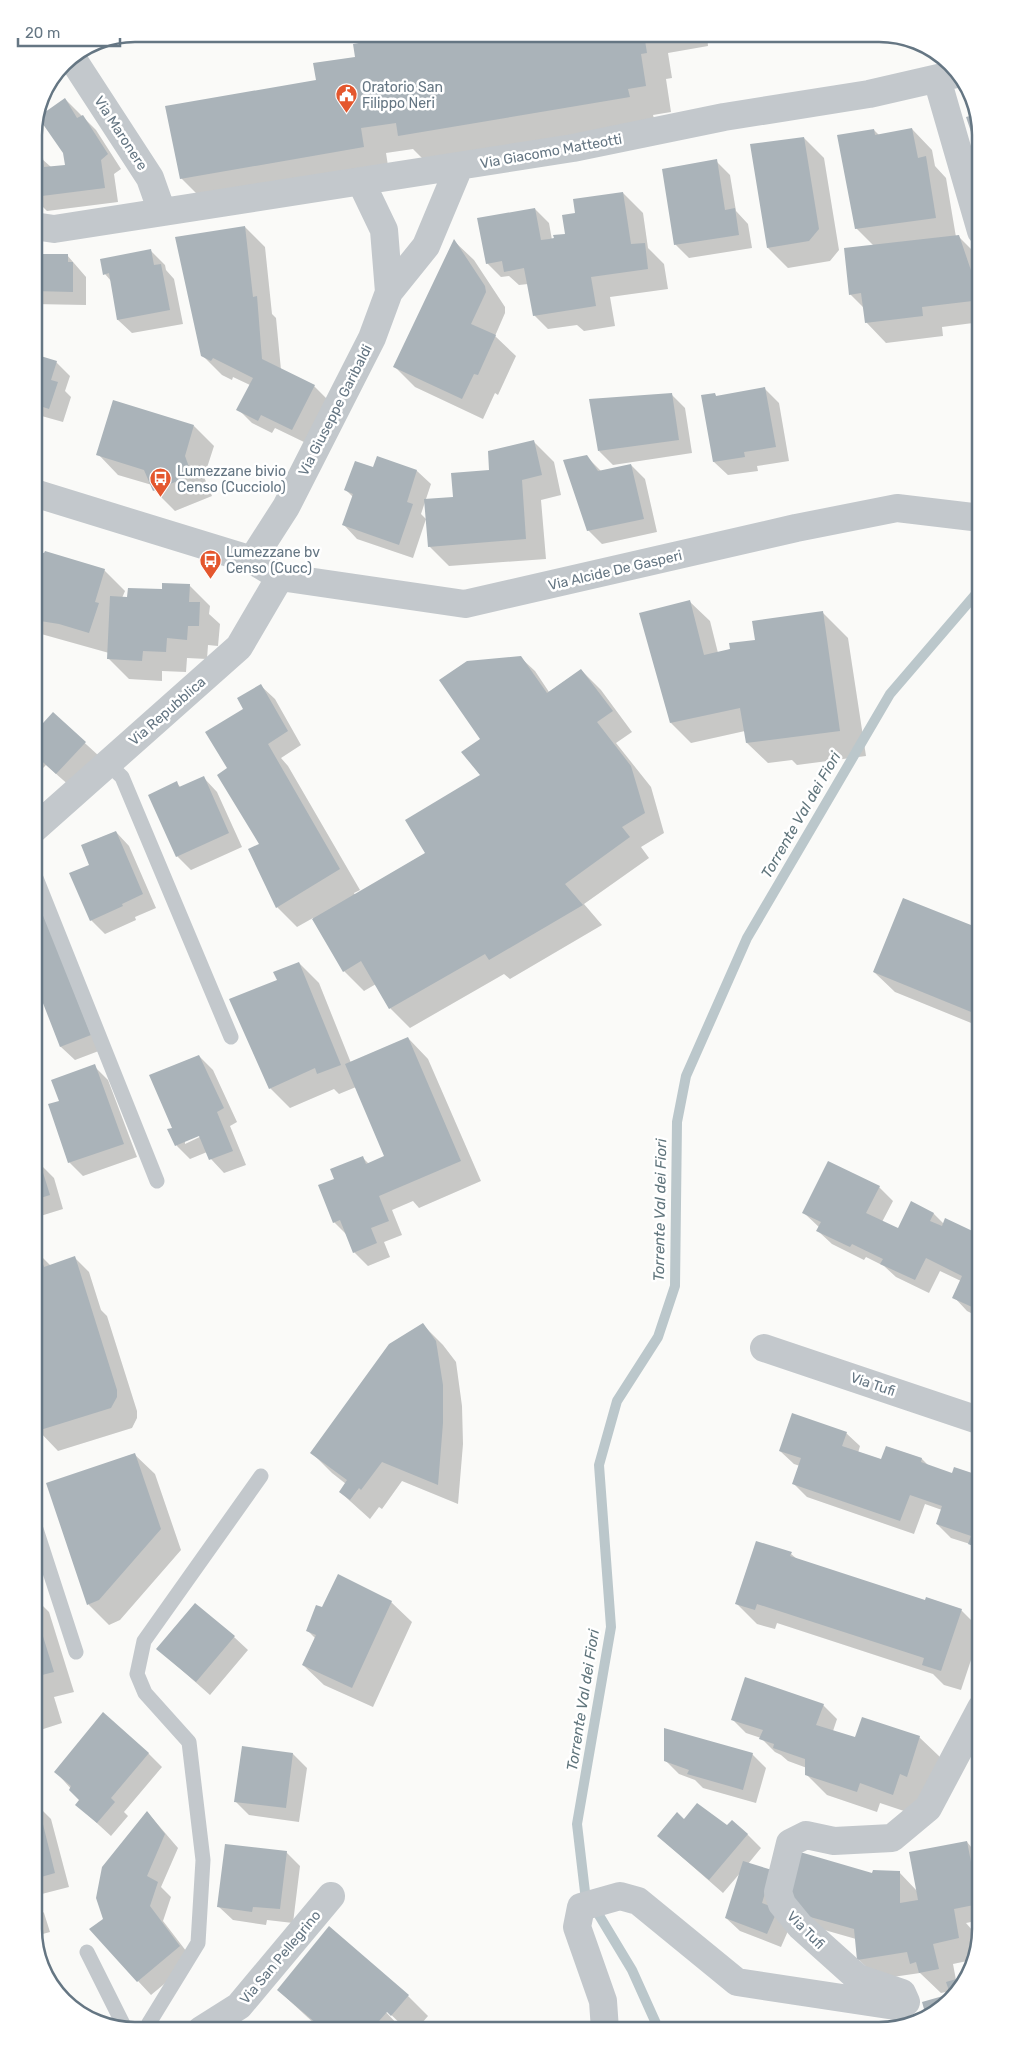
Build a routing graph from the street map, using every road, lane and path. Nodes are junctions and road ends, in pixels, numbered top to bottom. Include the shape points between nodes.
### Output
1 (76, 64) edge
2 (947, 77) edge
3 (459, 167) junction
4 (361, 182) junction
5 (972, 190) edge
6 (162, 212) junction
7 (43, 227) edge
8 (389, 292) junction
9 (43, 496) edge
10 (972, 517) edge
11 (252, 560) junction
12 (280, 577) junction
13 (108, 763) junction
14 (43, 820) edge
15 (43, 894) edge
16 (232, 1037) dead end
17 (158, 1181) dead end
18 (764, 1348) dead end
19 (972, 1417) edge
20 (262, 1476) dead end
21 (42, 1548) edge
22 (76, 1652) dead end
23 (972, 1725) edge
24 (331, 1896) dead end
25 (88, 1952) dead end
26 (121, 2020) edge
27 (150, 2021) edge
28 (215, 2021) edge
29 (605, 2022) edge

1 - 6 street, Via Maronere via 150,178
2 - 3 street, Via Giacomo Matteotti via 869,94 724,117
2 - 5 street, Via Giacomo Matteotti
3 - 4 street, Via Giacomo Matteotti
3 - 8 street, Via Giuseppe Garibaldi via 426,246
4 - 6 street, Via Giacomo Matteotti
4 - 8 street, Via Giuseppe Garibaldi via 384,230
6 - 7 street, Via Giacomo Matteotti via 54,229
8 - 11 street, Via Giuseppe Garibaldi via 372,338 286,507
9 - 11 street
10 - 12 street, Via Alcide De Gasperi via 897,508 465,604
11 - 12 street, Via Alcide De Gasperi
12 - 13 street, Via Repubblica via 239,647
13 - 14 street, Via Repubblica
13 - 16 lane via 122,777
15 - 17 lane
18 - 19 street, Via Tufi
20 - 27 lane via 144,1641 137,1674 146,1693 190,1742 204,1860 198,1943
21 - 22 lane
23 - 29 street, Via Tufi via 928,1808 892,1838 834,1841 806,1835 790,1843 778,1892 782,1904 800,1926 858,1978 902,1993 906,2002 895,2006 736,1982 638,1901 620,1896 592,1903 577,1927 603,2001
24 - 28 street, Via San Pellegrino via 240,2006
25 - 26 lane

